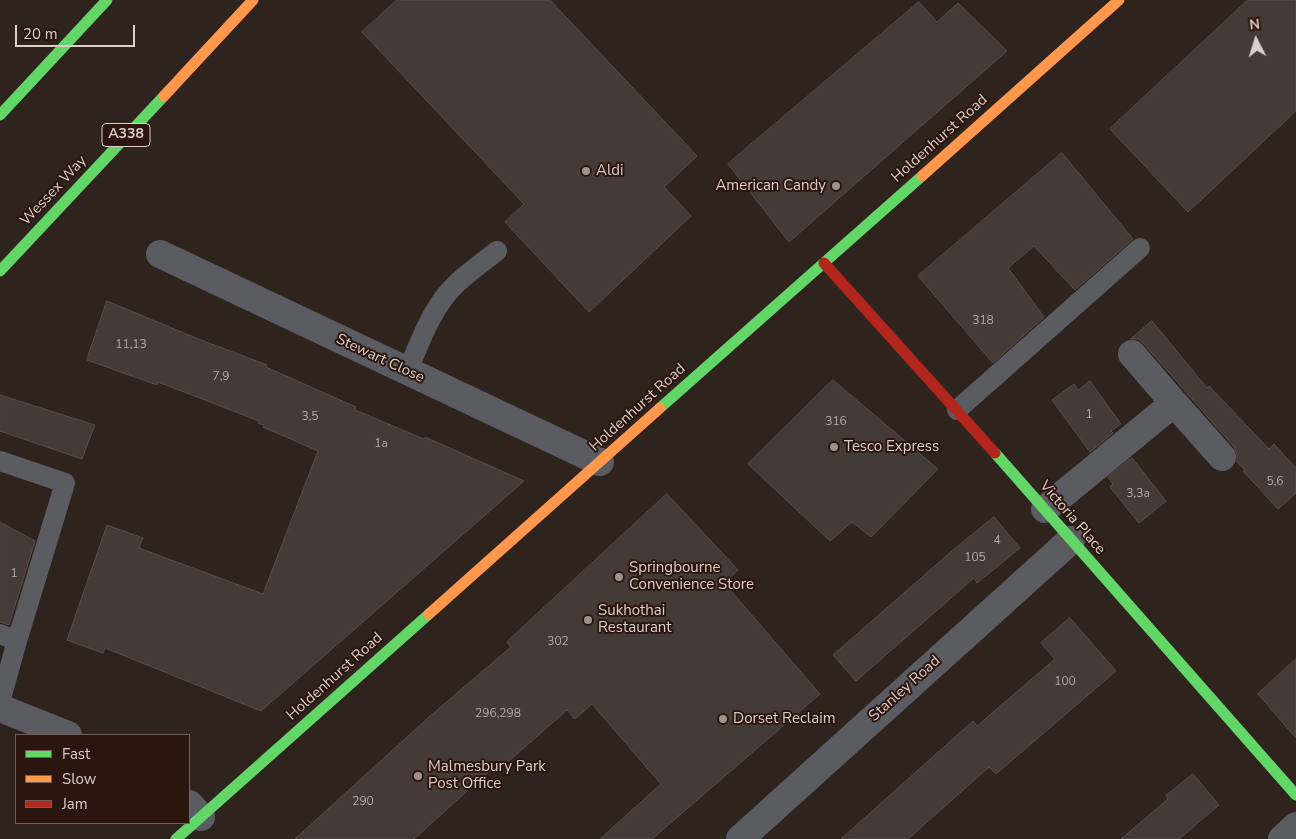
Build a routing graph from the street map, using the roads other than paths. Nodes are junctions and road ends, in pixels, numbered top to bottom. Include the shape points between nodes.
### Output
1 (107, 0) edge
2 (253, 0) edge
3 (1120, 0) edge
4 (0, 115) edge
5 (1140, 248) dead end
6 (498, 251) dead end
7 (160, 254) dead end
8 (824, 263) junction
9 (0, 271) edge
10 (1132, 354) dead end
11 (407, 372) junction
12 (1174, 403) junction
13 (957, 410) junction
14 (1222, 457) dead end
15 (0, 461) edge
16 (600, 462) junction
17 (1045, 509) junction
18 (1070, 540) junction
19 (8, 638) edge
20 (0, 702) edge
21 (0, 708) edge
22 (65, 734) edge
23 (1296, 795) edge
24 (195, 810) edge
25 (186, 824) edge
26 (1296, 826) edge
27 (176, 839) edge
28 (740, 839) edge
29 (1282, 839) edge

1 - 4 main road
2 - 9 main road, Wessex Way / A338
3 - 8 main road, Holdenhurst Road
5 - 13 lane
6 - 11 lane via 469,272 443,298 429,321
7 - 11 street, Stewart Close
8 - 13 main road, Victoria Place
8 - 16 main road, Holdenhurst Road
10 - 12 street
11 - 16 street, Stewart Close
12 - 14 street
12 - 17 street
13 - 17 main road, Victoria Place
15 - 19 lane via 65,483
16 - 24 main road, Holdenhurst Road
17 - 18 main road, Victoria Place
18 - 23 main road, Victoria Place
18 - 28 street, Stanley Road
19 - 20 lane
21 - 22 street
25 - 27 main road, Holdenhurst Road
26 - 29 street

